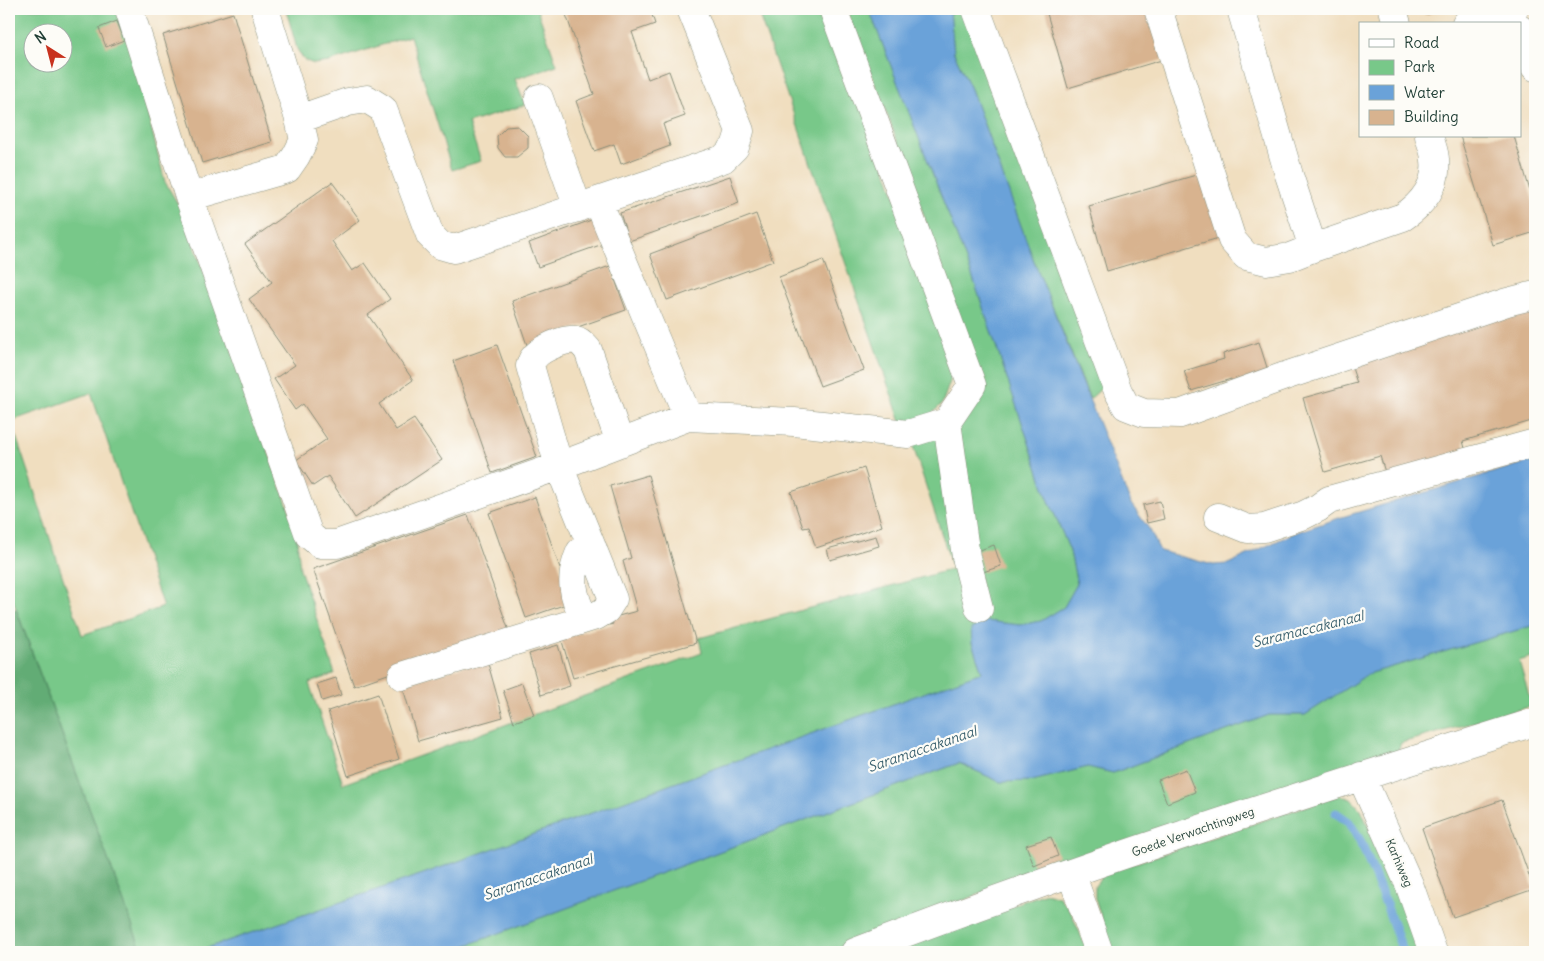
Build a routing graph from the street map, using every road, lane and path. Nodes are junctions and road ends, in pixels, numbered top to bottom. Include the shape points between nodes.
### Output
1 (129, 9) edge
2 (265, 9) edge
3 (691, 9) edge
4 (833, 9) edge
5 (976, 9) edge
6 (1158, 9) edge
7 (1241, 9) edge
8 (1393, 9) edge
9 (1514, 9) edge
10 (1396, 22) edge
11 (1472, 22) edge
12 (1518, 22) edge
13 (1522, 35) edge
14 (1535, 67) edge
15 (539, 98) dead end
16 (299, 119) junction
17 (1430, 138) edge
18 (189, 197) junction
19 (588, 205) junction
20 (1313, 248) junction
21 (1535, 295) edge
22 (688, 417) junction
23 (947, 422) junction
24 (620, 443) junction
25 (1535, 443) edge
26 (559, 466) junction
27 (1218, 517) dead end
28 (979, 608) dead end
29 (402, 676) dead end
30 (1535, 722) edge
31 (1361, 776) junction
32 (1070, 874) junction
33 (855, 952) edge
34 (1099, 952) edge
35 (1433, 952) edge

1 - 18 street
2 - 16 street
3 - 19 street via 740,131 735,147 723,159
4 - 23 street via 972,385
5 - 21 street via 1114,382 1126,406 1144,413 1180,414
6 - 20 street via 1232,240 1246,256 1266,261 1290,257
7 - 20 street
8 - 10 street
9 - 11 street
9 - 12 street
13 - 14 street
15 - 19 street
16 - 18 street via 304,140 287,169
16 - 19 street via 348,102 367,100 383,109 430,235 440,245 454,249
17 - 20 street via 1436,160 1434,174 1424,200 1414,210 1403,217
18 - 26 street via 309,535 314,540 320,544 337,544
19 - 22 street
22 - 23 street via 794,422 908,434
22 - 24 street
23 - 28 street via 966,557
24 - 26 street
24 - 26 street via 588,350 580,342 565,340 539,352 530,366
25 - 27 street via 1329,500 1304,515 1264,528 1248,529
26 - 29 street via 613,599 606,610 596,616
30 - 31 street, Goede Verwachtingweg
31 - 32 street, Goede Verwachtingweg
31 - 35 street, Karhiweg via 1409,884
32 - 33 street, Goede Verwachtingweg
32 - 34 street

